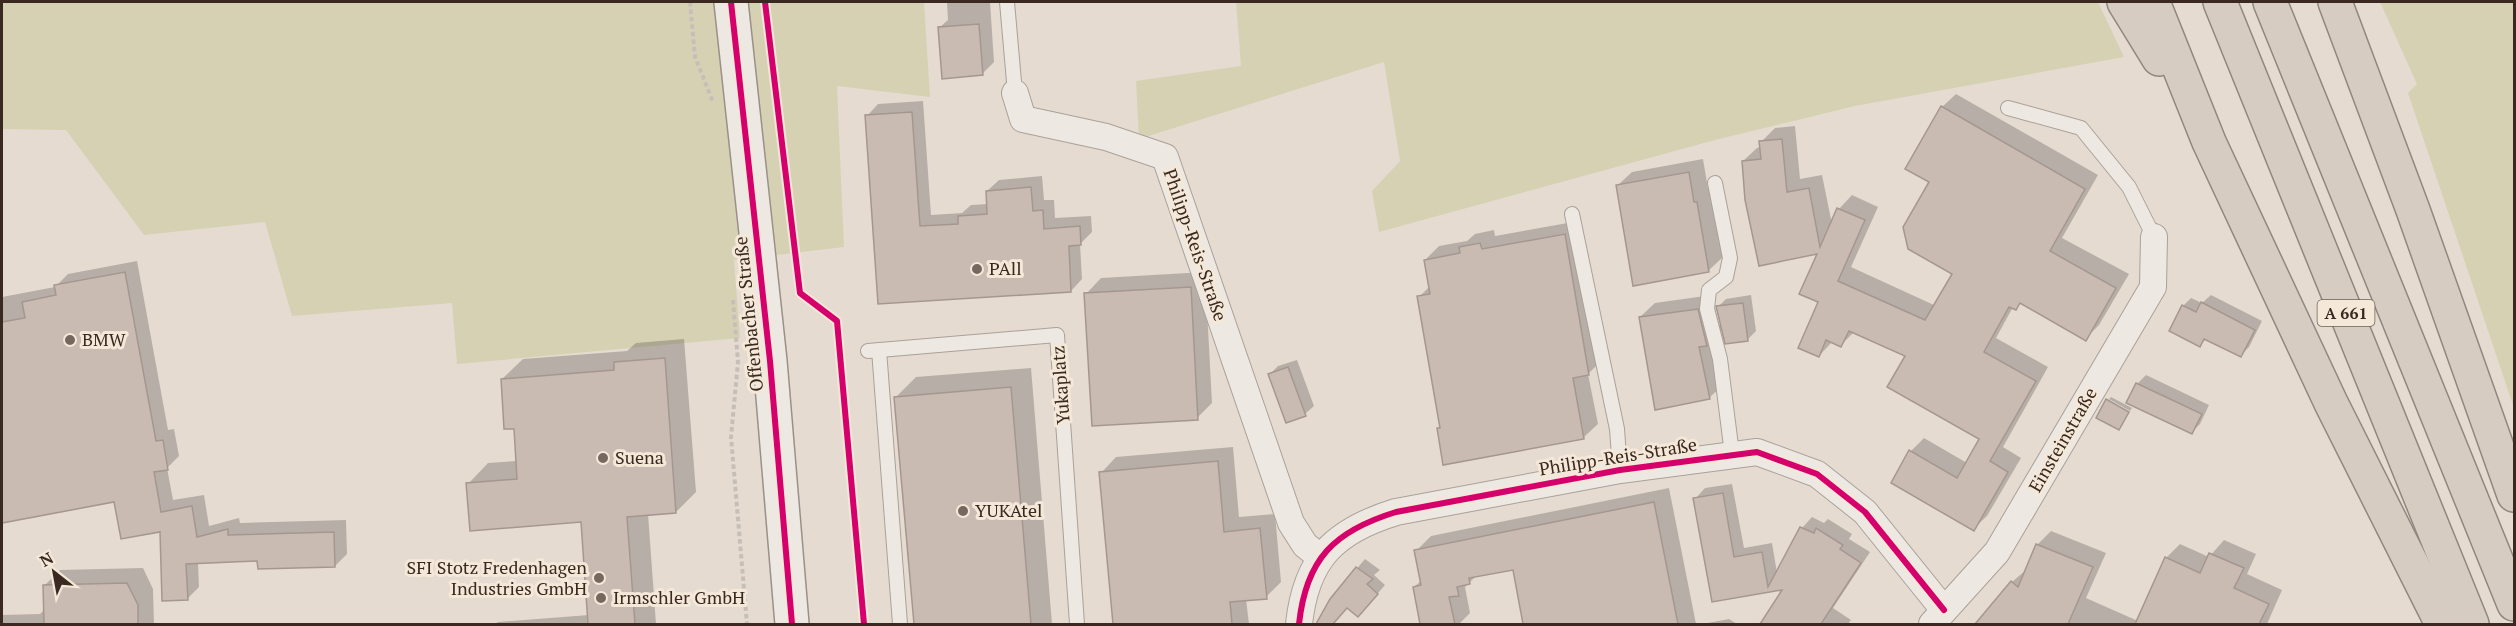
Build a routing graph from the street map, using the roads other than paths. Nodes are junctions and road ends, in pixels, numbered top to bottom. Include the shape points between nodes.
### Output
1 (731, 2) edge
2 (1007, 2) edge
3 (2124, 2) edge
4 (2153, 2) edge
5 (2220, 2) edge
6 (2270, 2) edge
7 (2336, 2) edge
8 (1015, 93) joint
9 (2008, 108) dead end
10 (2209, 142) junction
11 (1715, 183) dead end
12 (1572, 214) dead end
13 (2154, 237) joint
14 (1732, 454) junction
15 (1620, 470) junction
16 (2514, 495) edge
17 (1320, 557) junction
18 (2514, 604) edge
19 (1938, 617) edge
20 (792, 624) edge
21 (900, 624) edge
22 (1077, 624) edge
23 (1299, 624) edge
24 (2442, 624) edge
25 (2472, 624) edge

1 - 20 street, Offenbacher Straße via 770,361
2 - 8 lane
3 - 10 highway
4 - 10 highway
5 - 25 highway, A 661
6 - 18 highway, A 661
7 - 16 highway
8 - 17 street, Philipp-Reis-Straße via 1023,119 1106,137 1165,157 1291,523 1305,545
9 - 13 lane via 2082,128 2129,187
10 - 24 highway via 2331,404
11 - 14 lane via 1730,258 1726,277 1709,290 1707,309 1720,359
12 - 15 lane via 1617,429
13 - 19 street, Einsteinstraße via 2153,287 1997,552
14 - 15 street, Philipp-Reis-Straße
14 - 19 street, Philipp-Reis-Straße via 1757,452 1817,474 1865,512
15 - 17 street, Philipp-Reis-Straße via 1395,512 1350,531
17 - 23 street, Philipp-Reis-Straße
21 - 22 lane, Yukaplatz via 874,351 1057,335

